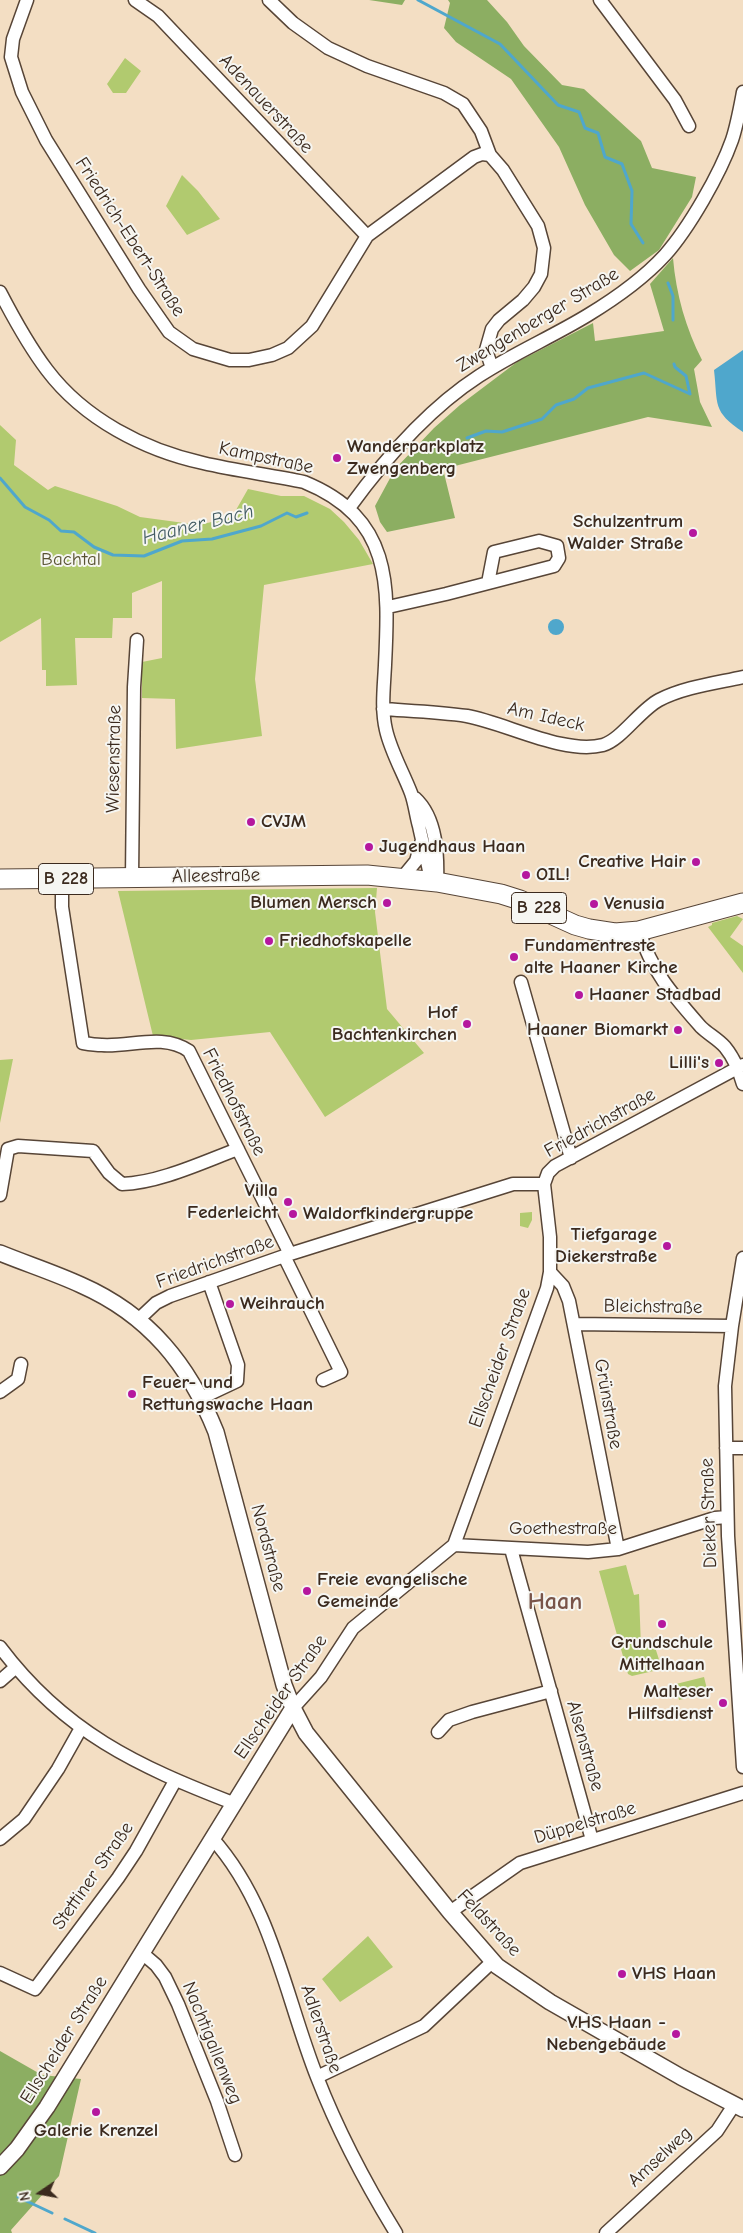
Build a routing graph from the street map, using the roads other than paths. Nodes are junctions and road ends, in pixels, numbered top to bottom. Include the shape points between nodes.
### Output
1 (27, 0) edge
2 (135, 0) edge
3 (269, 0) edge
4 (600, 0) edge
5 (743, 92) edge
6 (689, 126) dead end
7 (490, 155) junction
8 (366, 236) junction
9 (0, 292) edge
10 (492, 368) junction
11 (349, 508) junction
12 (488, 583) junction
13 (388, 607) junction
14 (137, 640) dead end
15 (743, 677) edge
16 (383, 709) junction
17 (412, 795) junction
18 (422, 840) junction
19 (132, 878) junction
20 (402, 878) junction
21 (0, 879) edge
22 (62, 879) junction
23 (434, 882) junction
24 (743, 903) edge
25 (640, 931) junction
26 (521, 982) dead end
27 (740, 1066) edge
28 (743, 1084) edge
29 (238, 1149) junction
30 (571, 1158) junction
31 (544, 1184) junction
32 (0, 1195) edge
33 (0, 1253) edge
34 (287, 1255) junction
35 (743, 1258) edge
36 (550, 1272) junction
37 (209, 1282) junction
38 (139, 1319) junction
39 (575, 1324) junction
40 (732, 1326) junction
41 (21, 1364) dead end
42 (323, 1380) dead end
43 (0, 1392) edge
44 (201, 1398) junction
45 (726, 1448) junction
46 (743, 1448) edge
47 (727, 1517) junction
48 (454, 1545) junction
49 (511, 1549) junction
50 (618, 1549) junction
51 (0, 1647) edge
52 (16, 1667) junction
53 (0, 1681) edge
54 (550, 1691) junction
55 (292, 1708) junction
56 (81, 1728) junction
57 (438, 1732) dead end
58 (743, 1767) edge
59 (175, 1781) junction
60 (743, 1793) edge
61 (233, 1803) junction
62 (212, 1838) junction
63 (0, 1839) edge
64 (592, 1840) junction
65 (450, 1912) junction
66 (142, 1953) junction
67 (492, 1962) junction
68 (0, 1973) edge
69 (317, 2077) junction
70 (739, 2107) edge
71 (235, 2155) dead end
72 (0, 2166) edge
73 (396, 2233) edge
74 (606, 2233) edge

1 - 8 street, Friedrich-Ebert-Straße via 13,39 11,57 22,92 46,140 139,288 169,332 193,350 248,360 288,348 312,326
2 - 8 street, Adenauerstraße via 158,16
3 - 7 street via 293,23 328,48 367,66 444,93 463,104 481,131
4 - 6 street via 675,100
5 - 10 street, Zwengenberger Straße via 732,140 695,213 666,255 633,285 587,316
7 - 8 street, Friedrich-Ebert-Straße via 474,157
7 - 10 street via 538,226 544,248 541,274 534,287 492,329 486,350
9 - 11 street, Kampstraße via 25,338 48,371 96,418 129,438 176,455 304,482 327,492
10 - 11 street, Zwengenberger Straße via 465,386 415,430 380,465
11 - 13 street, Kampstraße via 366,528 382,562
12 - 12 street via 554,566 559,558 556,546 540,540 494,552
12 - 13 street
13 - 16 street, Kampstraße
14 - 19 street, Wiesenstraße
15 - 16 street, Am Ideck via 660,700 605,744 593,746 536,737 468,716
16 - 17 street, Kampstraße via 390,747
17 - 18 street, Kampstraße
17 - 23 street, Kampstraße via 420,803 431,827 438,862
18 - 20 street via 416,861
18 - 23 street, Kampstraße
19 - 20 main road, Alleestraße / B 228 via 367,875
19 - 22 main road, Alleestraße / B 228
20 - 23 main road, Alleestraße / B 228
21 - 22 main road, Alleestraße / B 228
22 - 29 street, Friedhofstraße via 62,907 83,1043 165,1041 179,1044 189,1051
23 - 25 main road, B 228 via 514,898 589,929 615,933
24 - 25 main road, B 228
25 - 27 street via 649,959 662,980
26 - 30 street
27 - 28 street
27 - 30 street, Friedrichstraße
29 - 32 street via 182,1170 122,1184 109,1173 93,1151 18,1146 8,1149
29 - 34 street, Friedhofstraße
30 - 31 street, Friedrichstraße via 555,1166
31 - 34 street, Friedrichstraße via 513,1184
31 - 36 street, Ellscheider Straße
33 - 38 street, Nordstraße via 86,1287
34 - 37 street, Friedrichstraße
34 - 42 street, Friedhofstraße via 341,1372
35 - 40 street, Dieker Straße
36 - 39 street, Grünstraße via 563,1286
36 - 48 street, Ellscheider Straße
37 - 38 street, Friedrichstraße via 156,1303
37 - 44 street via 239,1373 237,1381
38 - 44 street, Nordstraße via 174,1356
39 - 40 street, Bleichstraße
39 - 50 street, Grünstraße
40 - 45 street, Dieker Straße via 725,1386
41 - 43 street via 18,1378
44 - 55 street, Nordstraße via 216,1432
45 - 46 street
45 - 47 street, Dieker Straße
47 - 50 street, Goethestraße
47 - 58 street, Dieker Straße
48 - 49 street, Goethestraße
48 - 55 street, Ellscheider Straße via 353,1628 321,1677
49 - 50 street, Goethestraße via 588,1552
49 - 54 street, Alsenstraße
51 - 52 street
52 - 53 street
52 - 56 street
54 - 57 street, Alsenstraße via 449,1720
54 - 64 street, Alsenstraße
55 - 61 street, Ellscheider Straße
55 - 65 street, Feldstraße via 306,1733
56 - 59 street via 126,1758
56 - 63 street via 24,1819
59 - 61 street
59 - 68 street, Stettiner Straße via 118,1878 35,1989
60 - 64 street, Düppelstraße
61 - 62 street, Ellscheider Straße
62 - 66 street, Ellscheider Straße
62 - 69 street, Adlerstraße via 229,1858 260,1910
64 - 65 street, Düppelstraße via 520,1862
65 - 67 street, Feldstraße
66 - 71 street, Nachtigallenweg via 165,1977 178,2004
66 - 72 street, Ellscheider Straße via 42,2114 17,2149
67 - 69 street via 424,2026
67 - 70 street, Feldstraße via 550,2002
69 - 73 street, Adlerstraße via 343,2136
70 - 74 street, Amselweg

